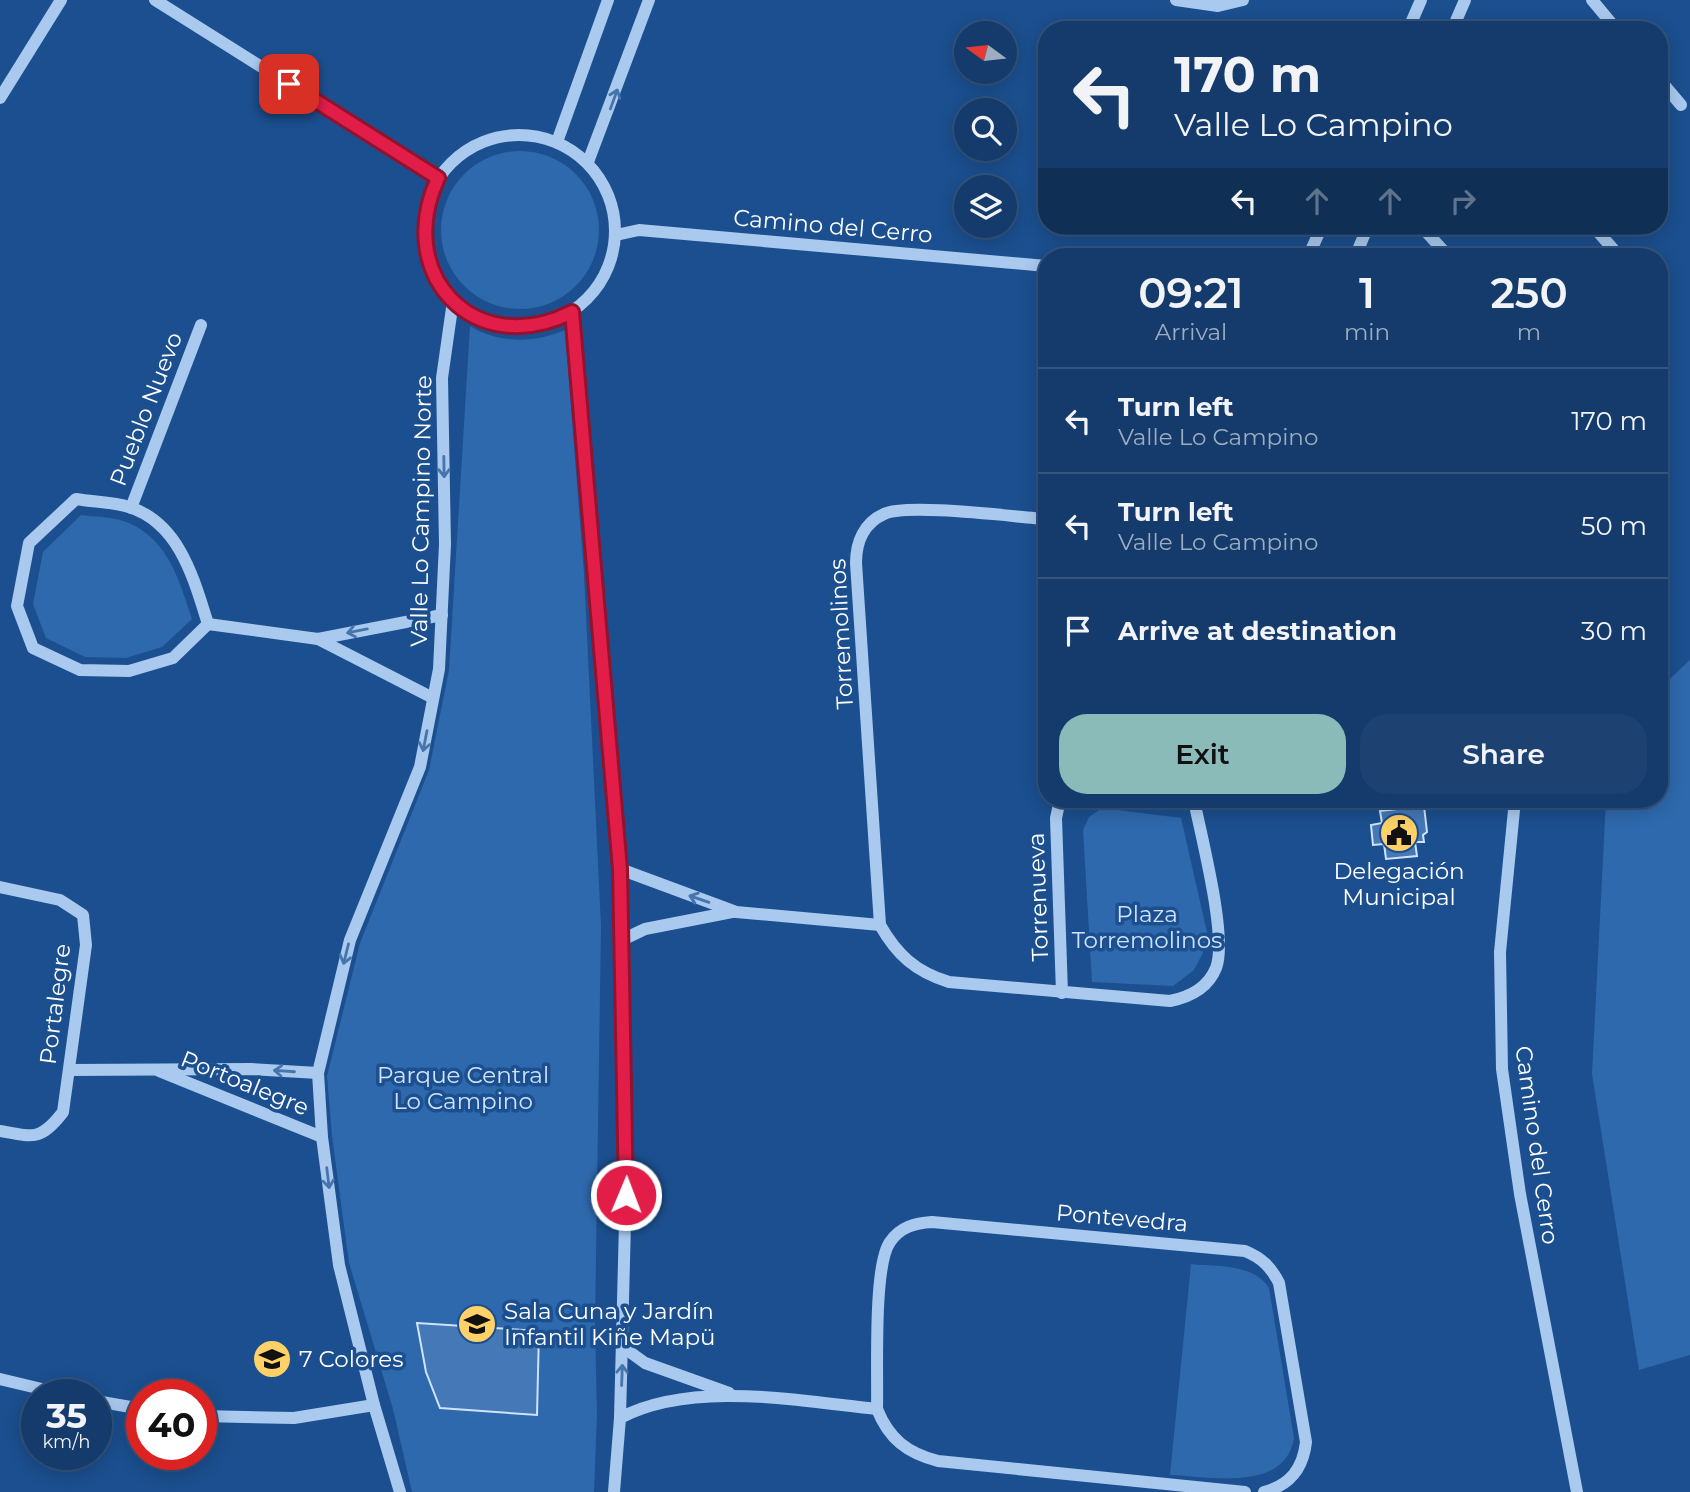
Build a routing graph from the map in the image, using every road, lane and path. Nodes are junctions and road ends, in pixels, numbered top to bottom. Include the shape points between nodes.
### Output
1 (61, 0) edge
2 (155, 0) edge
3 (608, 0) edge
4 (649, 0) edge
5 (1176, 0) edge
6 (1243, 0) edge
7 (1421, 0) edge
8 (1465, 0) edge
9 (1592, 0) edge
10 (1412, 21) edge
11 (1456, 21) edge
12 (1610, 21) edge
13 (1668, 90) edge
14 (0, 98) edge
15 (1681, 105) dead end
16 (557, 142) junction
17 (588, 162) junction
18 (438, 178) junction
19 (616, 235) junction
20 (1038, 265) edge
21 (453, 301) junction
22 (572, 312) junction
23 (201, 325) dead end
24 (131, 508) junction
25 (1038, 519) edge
26 (442, 615) junction
27 (208, 624) junction
28 (318, 639) junction
29 (433, 698) junction
30 (1058, 808) edge
31 (1195, 808) edge
32 (1514, 808) edge
33 (620, 869) junction
34 (0, 887) edge
35 (736, 912) junction
36 (880, 925) junction
37 (622, 940) junction
38 (1062, 993) junction
39 (152, 1068) junction
40 (69, 1070) junction
41 (318, 1073) junction
42 (0, 1131) edge
43 (322, 1137) junction
44 (622, 1347) junction
45 (0, 1379) edge
46 (21, 1384) edge
47 (733, 1395) junction
48 (374, 1405) junction
49 (877, 1409) junction
50 (217, 1417) edge
51 (620, 1418) junction
52 (400, 1492) edge
53 (614, 1492) edge
54 (1245, 1492) edge
55 (1264, 1492) edge
56 (1577, 1492) edge

1 - 14 street
2 - 18 street
3 - 16 street
17 -> 4 street
5 - 6 street via 1218,6
7 - 10 street
8 - 11 street
9 - 12 street
13 - 15 street
16 - 17 street
16 - 18 street via 520,134 482,141 465,150
17 - 19 street via 604,184
18 - 21 street via 424,220 424,243 429,264
19 - 20 street, Camino del Cerro via 650,230
19 - 22 street via 603,278
21 - 22 street via 480,318 511,327 553,321
21 -> 26 street, Valle Lo Campino Norte via 442,378
22 - 33 street
23 - 24 street, Pueblo Nuevo
24 - 27 street, Pueblo Nuevo via 168,531 191,572
24 - 27 street, Pueblo Nuevo via 76,499 29,543 17,606 33,648 80,670 129,671 173,658
25 - 36 street, Torremolinos via 897,510 874,519 860,539 856,562
26 -> 28 street
26 - 29 street, Valle Lo Campino Norte
27 - 28 street
28 - 29 street
29 -> 41 street, Valle Lo Campino Norte via 420,767 350,940
30 - 38 street, Torrenueva
31 - 38 street via 1219,940 1220,955 1209,981 1198,991 1170,1001
32 - 56 street, Camino del Cerro via 1500,952 1502,1069 1520,1194
35 -> 33 street
33 - 37 street
34 - 40 street, Portalegre via 60,900 83,915 86,945
35 - 36 street
35 - 37 street via 645,929
36 - 38 street via 905,960 933,977 966,985
37 - 44 street via 627,1144
39 - 40 street, Portoalegre
41 -> 39 street, Portoalegre
39 - 43 street, Portoalegre
40 - 42 street, Portalegre via 63,1112 49,1132 33,1137
41 - 43 street, Valle Lo Campino Norte
43 -> 48 street, Valle Lo Campino Norte via 339,1265
44 - 47 street via 645,1363
51 -> 44 street
45 - 46 street
47 - 49 street
47 - 51 street via 658,1404
48 - 50 street via 295,1418
48 - 52 street, Valle Lo Campino Norte
49 - 54 street via 894,1439 922,1457 939,1461
49 - 55 street, Pontevedra via 883,1257 896,1234 907,1227 932,1222 1245,1251 1266,1263 1279,1283 1306,1442 1305,1456 1291,1480
51 - 53 street

